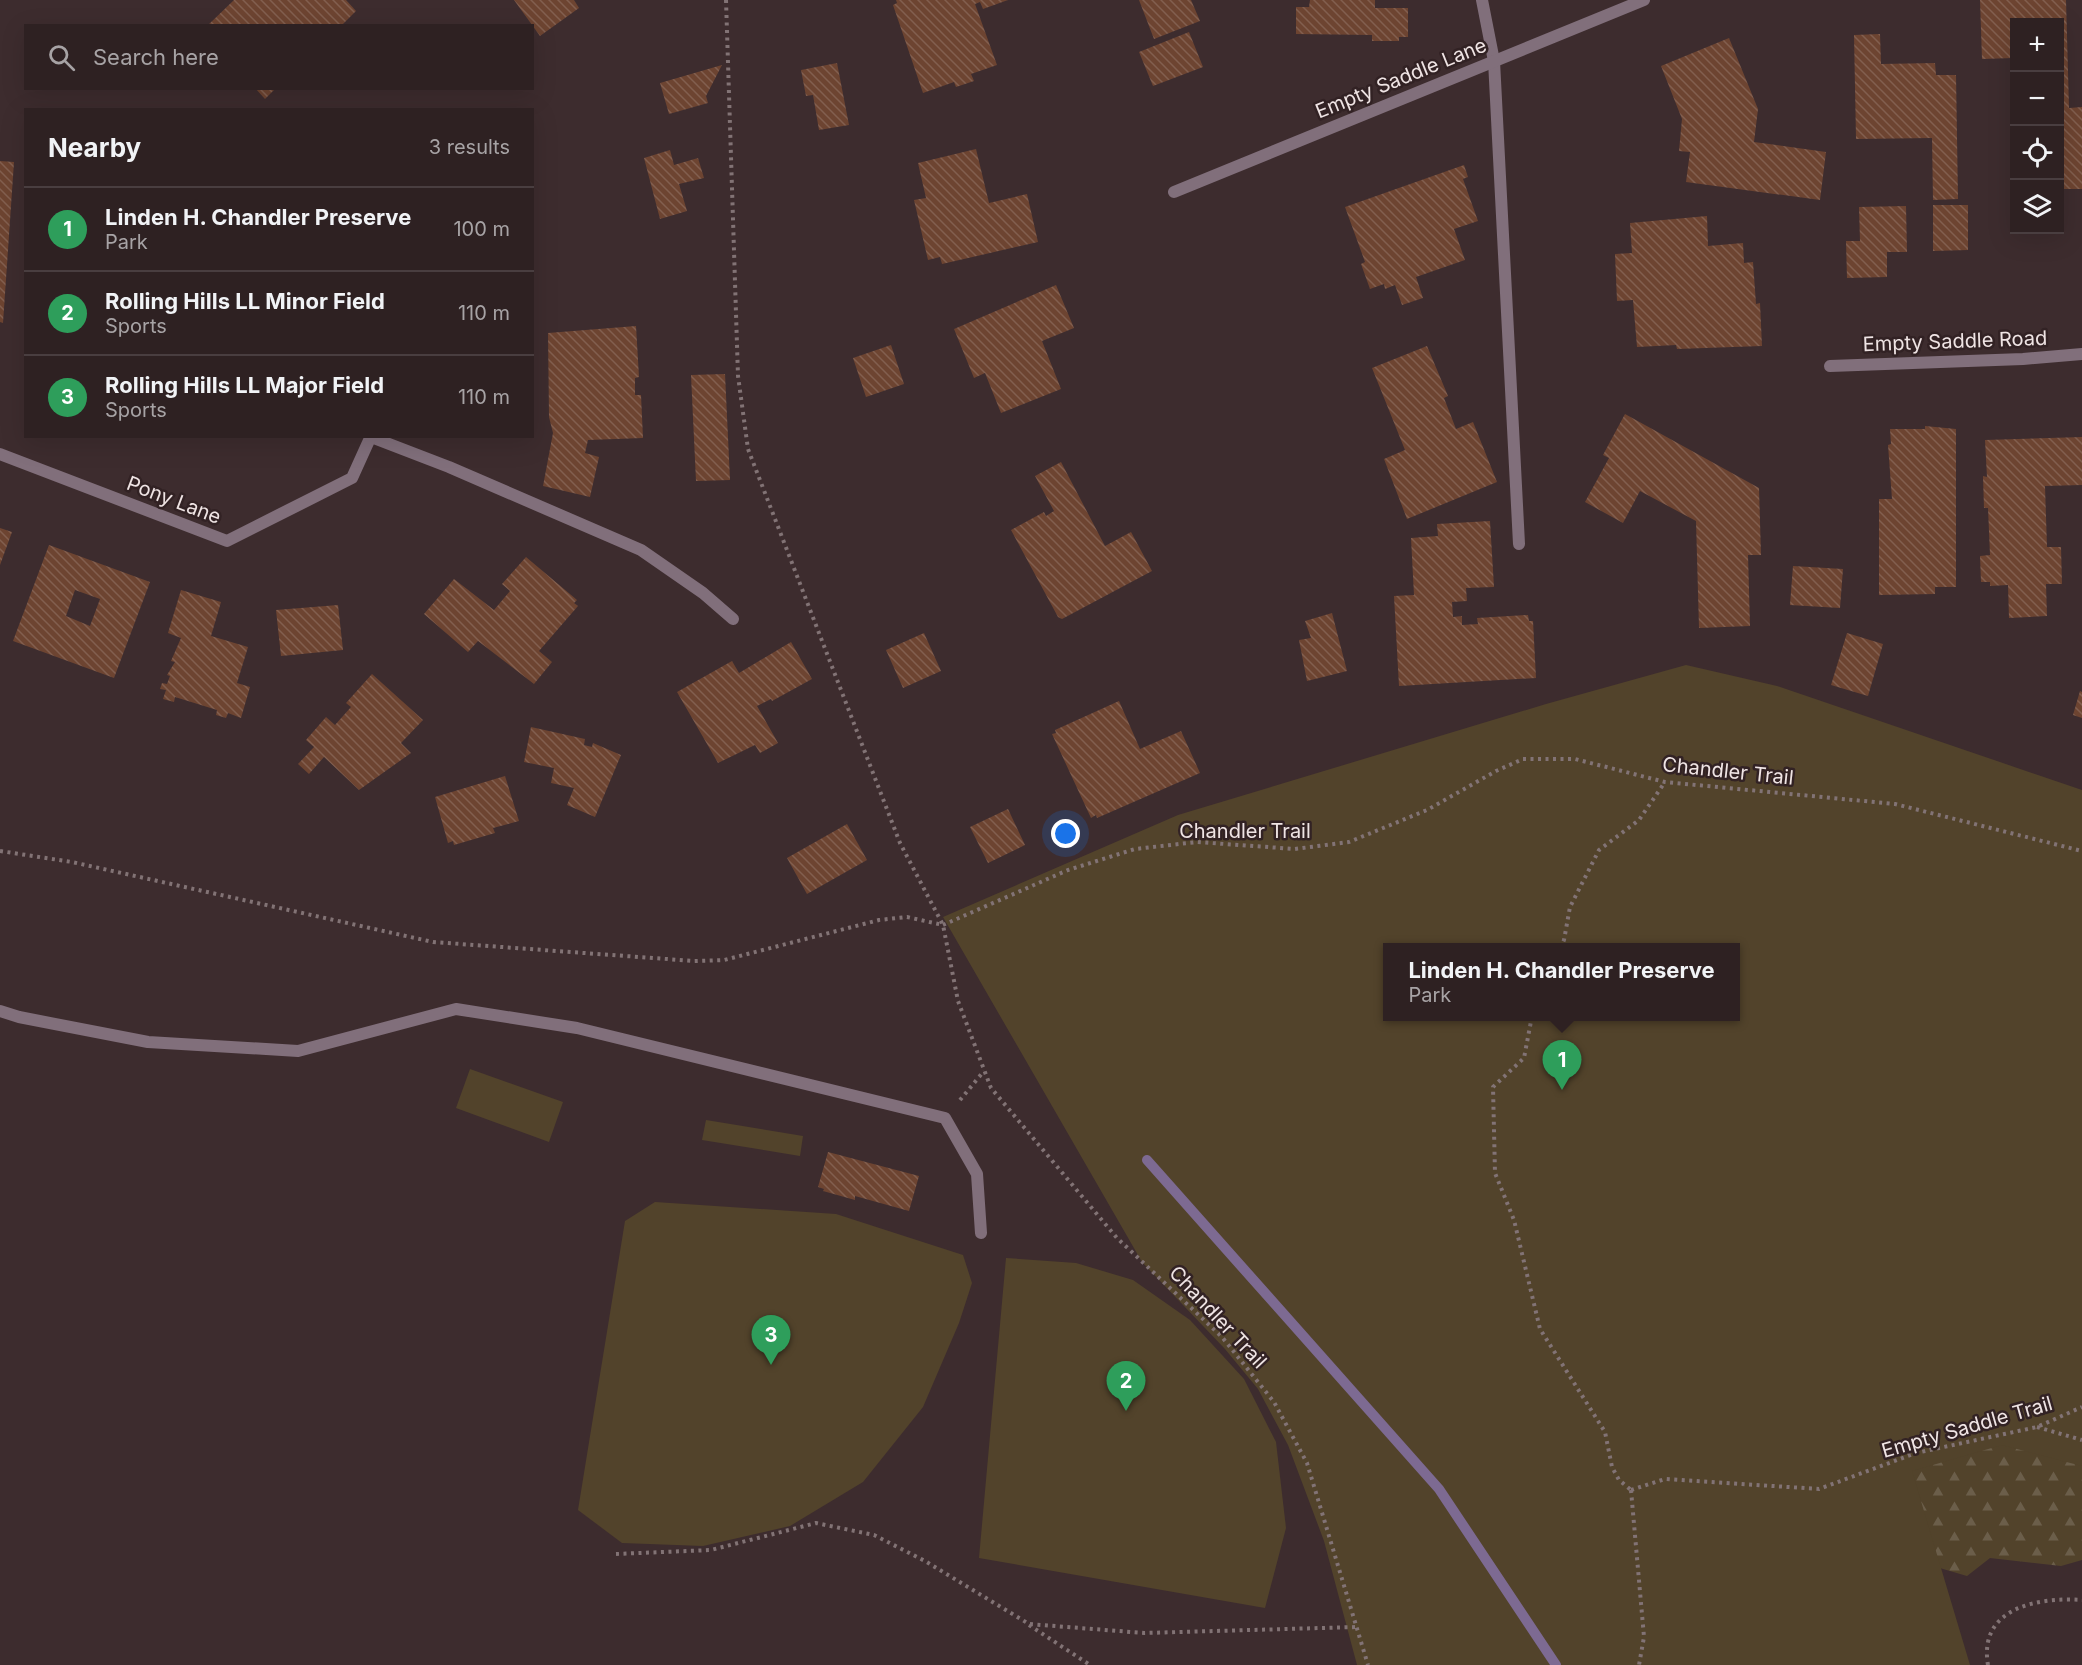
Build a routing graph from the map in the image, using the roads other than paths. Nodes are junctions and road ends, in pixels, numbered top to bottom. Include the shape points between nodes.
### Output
1 (1482, 0) edge
2 (1644, 0) edge
3 (1494, 62) junction
4 (1174, 192) dead end
5 (2082, 354) edge
6 (1830, 366) dead end
7 (371, 438) edge
8 (374, 438) edge
9 (0, 454) edge
10 (1519, 544) dead end
11 (734, 619) dead end
12 (0, 1011) edge
13 (981, 1233) dead end

1 - 3 street
2 - 3 street, Empty Saddle Lane
3 - 4 street, Empty Saddle Lane
3 - 10 street
5 - 6 street, Empty Saddle Road
7 - 9 street, Pony Lane via 352,478 227,541
8 - 11 street via 449,466 641,550 703,592
12 - 13 street via 148,1042 298,1051 456,1009 577,1028 945,1118 977,1174

